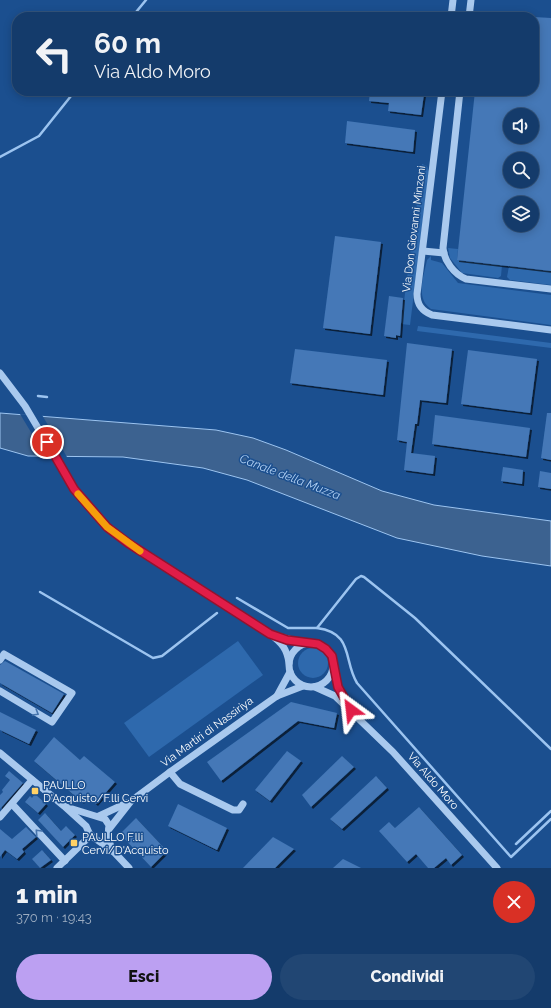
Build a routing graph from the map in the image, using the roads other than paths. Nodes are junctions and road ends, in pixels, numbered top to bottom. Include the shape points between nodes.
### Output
1 (453, 0) edge
2 (471, 0) edge
3 (452, 12) edge
4 (470, 12) edge
5 (441, 96) edge
6 (460, 96) edge
7 (423, 251) junction
8 (444, 253) junction
9 (551, 290) edge
10 (551, 330) edge
11 (0, 373) edge
12 (270, 634) junction
13 (304, 643) junction
14 (0, 660) edge
15 (289, 664) junction
16 (333, 666) junction
17 (290, 672) junction
18 (303, 686) junction
19 (315, 687) junction
20 (1, 694) edge
21 (277, 696) junction
22 (351, 710) junction
23 (0, 753) edge
24 (170, 772) junction
25 (32, 780) junction
26 (131, 802) junction
27 (12, 804) junction
28 (244, 804) dead end
29 (64, 806) junction
30 (98, 816) junction
31 (0, 817) edge
32 (87, 827) junction
33 (108, 830) junction
34 (93, 836) junction
35 (113, 851) junction
36 (65, 861) junction
37 (57, 868) edge
38 (129, 868) edge
39 (497, 868) edge

1 - 3 street
2 - 4 street
5 - 7 street, Via Don Giovanni Minzoni
6 - 8 street
7 - 8 street
7 - 10 street, Via Don Giovanni Minzoni via 417,300 418,305 426,313
8 - 9 street via 455,272 466,279
11 - 12 street, Via Aldo Moro via 25,406 74,489 107,527 149,557
12 - 13 street, Via Aldo Moro
12 - 15 street, Via Aldo Moro via 287,652
13 - 15 street via 292,653
13 - 16 street, Via Aldo Moro via 314,642 323,646 332,656
20 -> 14 street via 52,722 72,693 4,654
15 - 17 street, Via Aldo Moro
16 - 19 street via 329,678
16 - 22 street, Via Aldo Moro via 338,687
17 - 18 street
17 - 21 street, Via Martiri di Nassiriya
18 - 19 street, Via Aldo Moro
18 - 21 street, Via Martiri di Nassiriya
19 - 22 street, Via Aldo Moro via 335,696
21 - 24 street, Via Martiri di Nassiriya
22 - 39 street, Via Aldo Moro via 393,752
23 - 25 street
24 - 26 street, Via Martiri di Nassiriya
24 - 28 street via 180,784 233,810 239,810
25 - 27 street
25 - 29 street
26 - 30 street, Via Martiri di Nassiriya
26 - 33 street, Via Martiri di Nassiriya
27 - 31 street
36 -> 27 street
29 - 30 street
29 - 32 street
30 - 32 street via 90,819
30 - 33 street via 107,821
32 - 34 street
33 - 34 street via 103,836
33 - 35 street
34 - 35 street
34 - 36 street
35 - 38 street
36 - 37 street

